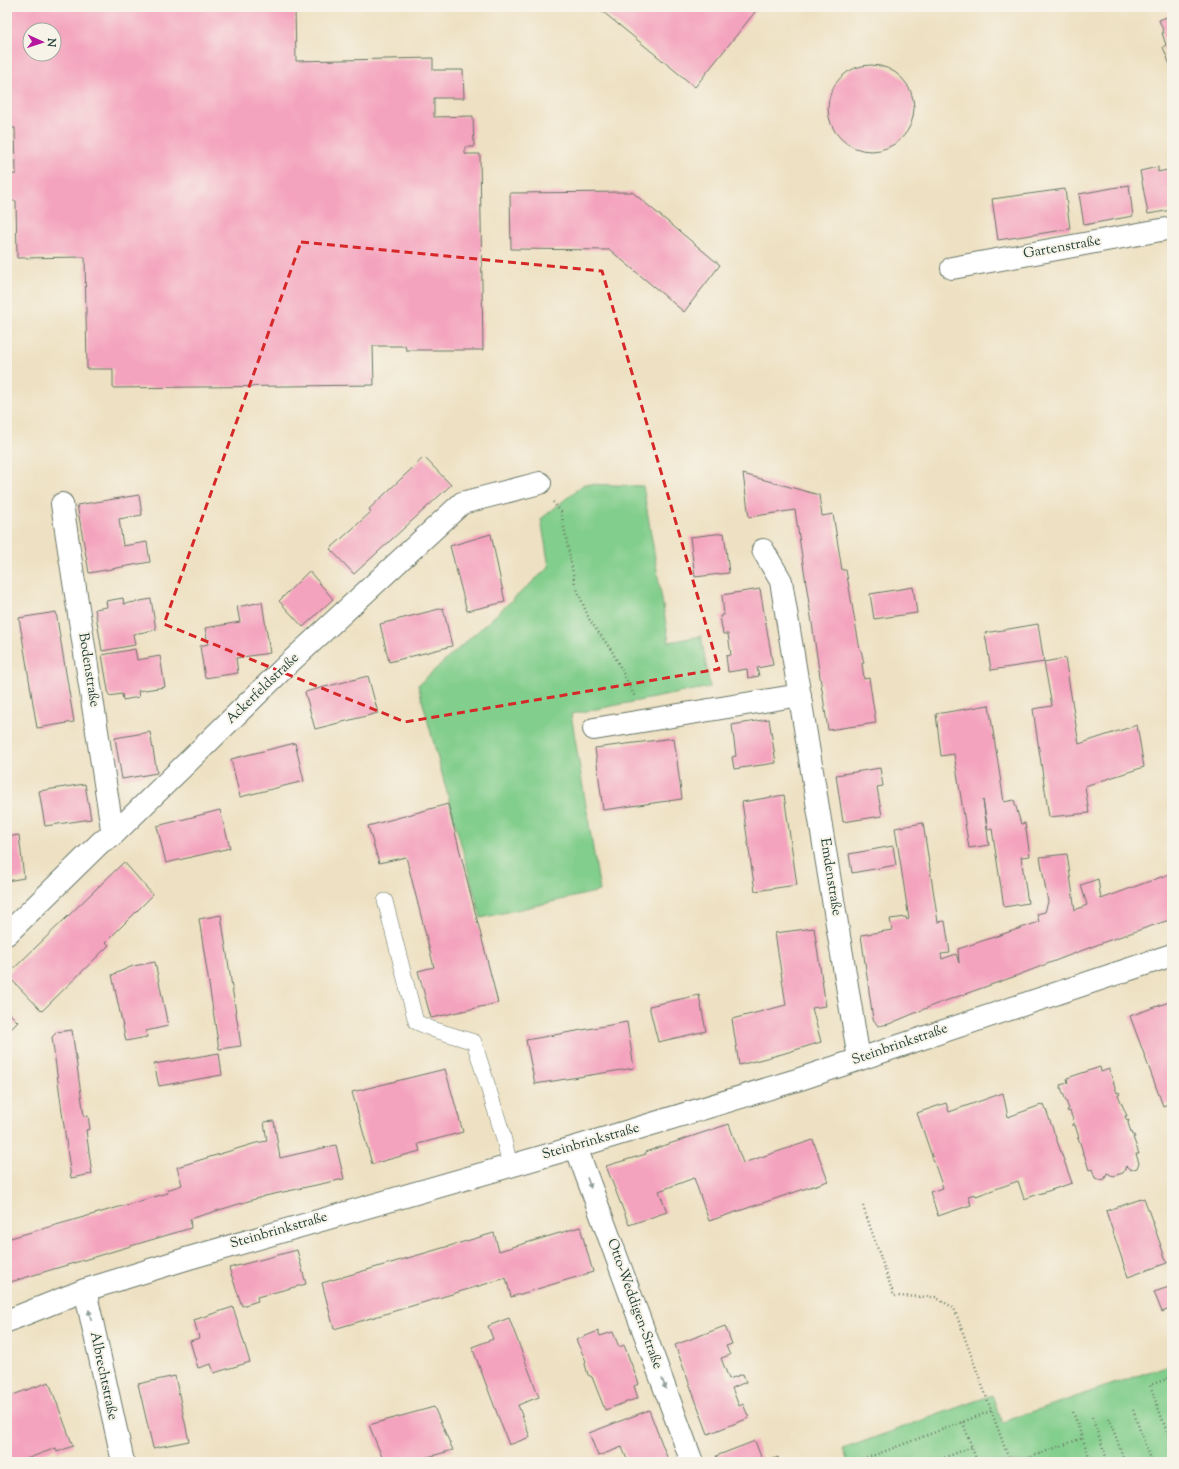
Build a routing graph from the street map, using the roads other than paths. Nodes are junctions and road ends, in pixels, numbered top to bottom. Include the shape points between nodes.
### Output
1 (1172, 228) edge
2 (952, 268) dead end
3 (540, 483) road end
4 (62, 504) dead end
5 (763, 550) dead end
6 (800, 695) junction
7 (594, 729) dead end
8 (113, 835) junction
9 (385, 901) dead end
10 (7, 934) edge
11 (1172, 955) edge
12 (859, 1059) junction
13 (576, 1147) junction
14 (510, 1165) junction
15 (85, 1290) junction
16 (7, 1321) edge
17 (123, 1462) edge
18 (692, 1462) edge

1 - 2 street, Gartenstraße
3 - 8 street, Ackerfeldstraße via 462,504 288,664
4 - 8 street, Bodenstraße
5 - 6 street, Emdenstraße via 782,581
6 - 7 street
6 - 12 street, Emdenstraße
8 - 10 street, Ackerfeldstraße via 101,842
9 - 14 lane via 416,1022 474,1042
11 - 12 street, Steinbrinkstraße
12 - 13 street, Steinbrinkstraße
13 - 14 street, Steinbrinkstraße
13 -> 18 street, Otto-Weddigen-Straße
14 - 15 street, Steinbrinkstraße via 298,1225
15 - 16 street, Steinbrinkstraße
17 -> 15 street, Albrechtstraße

